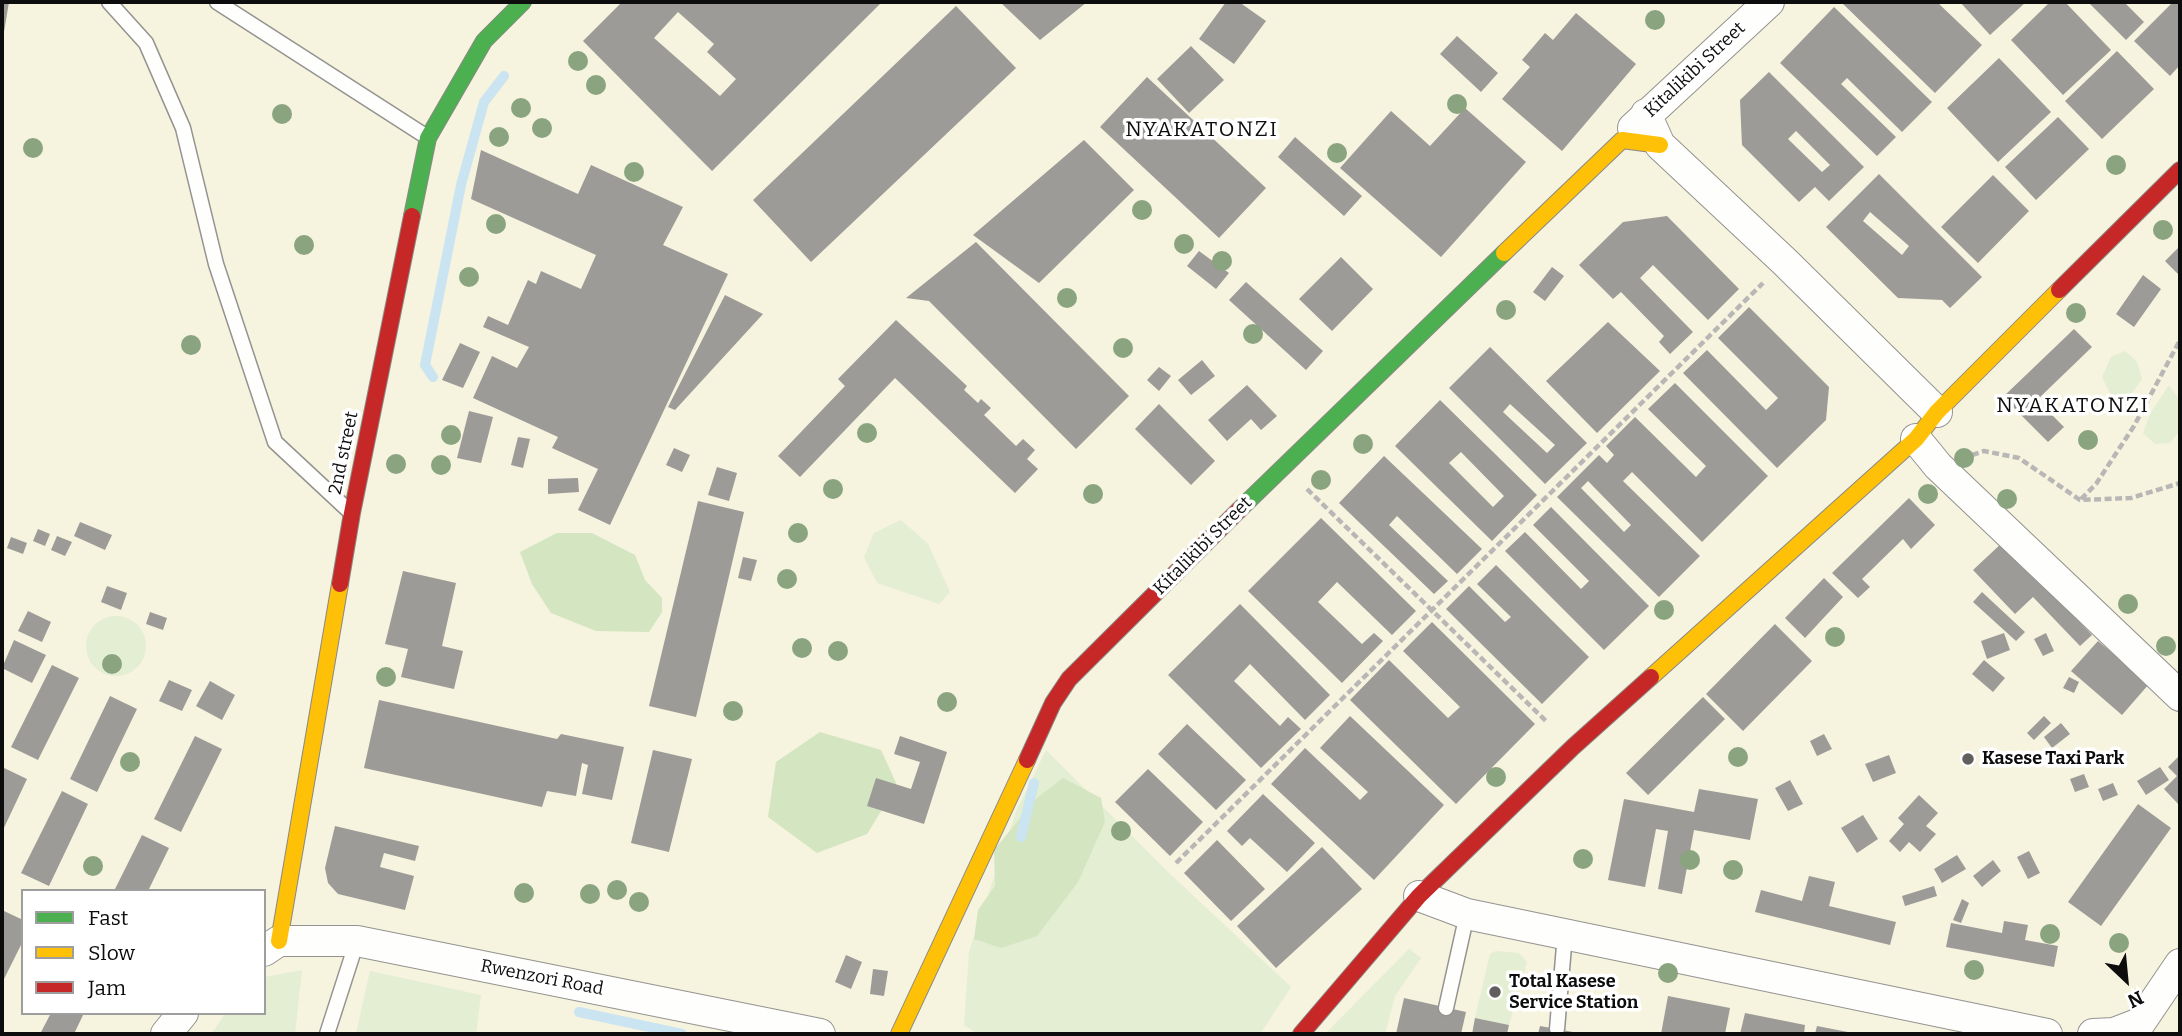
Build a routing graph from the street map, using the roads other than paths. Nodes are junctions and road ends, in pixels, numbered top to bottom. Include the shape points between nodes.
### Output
1 (109, 2) edge
2 (217, 2) edge
3 (523, 2) edge
4 (1769, 2) edge
5 (1646, 114) junction
6 (428, 138) junction
7 (1622, 140) junction
8 (1660, 145) junction
9 (2180, 170) edge
10 (1937, 412) junction
11 (1916, 439) junction
12 (352, 513) junction
13 (2180, 696) edge
14 (1419, 897) junction
15 (1467, 914) junction
16 (1565, 934) junction
17 (357, 941) junction
18 (271, 946) edge
19 (2180, 964) edge
20 (1446, 1008) dead end
21 (181, 1015) edge
22 (1557, 1029) dead end
23 (166, 1034) edge
24 (327, 1034) edge
25 (820, 1034) edge
26 (899, 1034) edge
27 (1301, 1034) edge
28 (2047, 1034) edge
29 (2093, 1034) edge

1 - 12 lane via 146,43 183,128 216,264 275,442
2 - 6 lane
3 - 6 street, 2nd street via 484,41
4 - 5 street, Kitalikibi Street
5 - 7 street, Kitalikibi Street
5 - 8 street
6 - 12 street, 2nd street
7 - 8 street, Kitalikibi Street
7 - 26 street, Kitalikibi Street via 1069,679 1053,704
8 - 10 street
9 - 10 street
10 - 11 street
11 - 13 street via 1938,466
11 - 14 street via 1573,747
12 - 18 street, 2nd street
14 - 15 street
14 - 27 street
15 - 16 street
15 - 20 lane
16 - 22 lane
16 - 28 street
17 - 18 street, Rwenzori Road
17 - 24 lane
17 - 25 street, Rwenzori Road
19 - 29 street via 2140,1023 2114,1033
21 - 23 street

